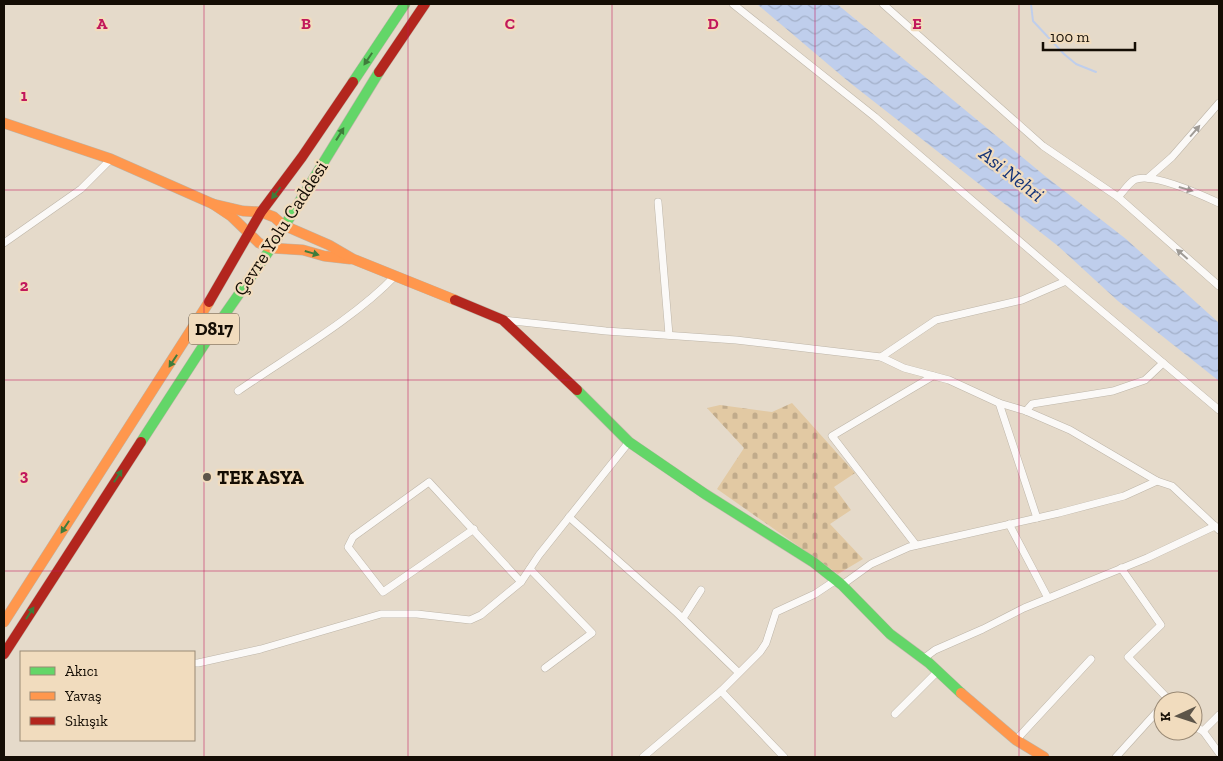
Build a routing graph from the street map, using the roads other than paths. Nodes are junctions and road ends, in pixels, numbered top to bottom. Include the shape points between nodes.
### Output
1 (396, 4) edge
2 (405, 4) edge
3 (425, 4) edge
4 (733, 4) edge
5 (882, 4) edge
6 (387, 31) junction
7 (1219, 103) edge
8 (4, 123) edge
9 (111, 159) junction
10 (1148, 178) junction
11 (1118, 197) junction
12 (658, 202) dead end
13 (1219, 203) edge
14 (213, 204) junction
15 (261, 212) junction
16 (283, 225) junction
17 (248, 233) junction
18 (4, 243) edge
19 (271, 248) junction
20 (353, 259) junction
21 (395, 276) junction
22 (1066, 281) junction
23 (1219, 286) edge
24 (503, 320) junction
25 (669, 335) junction
26 (881, 356) junction
27 (1163, 363) junction
28 (933, 376) junction
29 (238, 391) dead end
30 (999, 403) junction
31 (1219, 410) edge
32 (1026, 411) junction
33 (629, 442) junction
34 (1157, 480) junction
35 (569, 517) junction
36 (1037, 518) junction
37 (1009, 524) junction
38 (1217, 528) edge
39 (474, 530) junction
40 (916, 545) junction
41 (1121, 568) junction
42 (530, 570) junction
43 (521, 582) junction
44 (839, 583) junction
45 (701, 590) dead end
46 (1048, 598) junction
47 (683, 618) junction
48 (4, 622) edge
49 (4, 654) edge
50 (923, 659) junction
51 (1091, 659) dead end
52 (195, 662) edge
53 (545, 668) dead end
54 (738, 672) junction
55 (937, 672) junction
56 (720, 691) junction
57 (1157, 691) edge
58 (895, 714) dead end
59 (1219, 715) edge
60 (1153, 717) edge
61 (1203, 730) edge
62 (1203, 732) edge
63 (1016, 740) junction
64 (1219, 753) edge
65 (643, 757) edge
66 (784, 757) edge
67 (1044, 757) edge
68 (1116, 757) edge

1 - 6 main road
2 - 6 main road, Çevre Yolu Caddesi / D817
16 -> 3 main road, Çevre Yolu Caddesi / D817
4 - 22 street via 876,117
5 - 11 street via 1043,146
6 -> 15 main road, Çevre Yolu Caddesi / D817
10 -> 7 street via 1172,157
8 - 9 main road
9 - 14 main road
9 - 18 street via 81,190
10 - 11 street via 1133,181
10 -> 13 street via 1192,190
23 -> 11 street
12 - 25 street
14 - 15 main road
14 - 17 main road
15 - 16 main road
15 - 17 main road, Çevre Yolu Caddesi / D817
16 - 19 main road, Çevre Yolu Caddesi / D817
16 - 20 main road
17 - 19 main road via 258,243
17 -> 48 main road, Çevre Yolu Caddesi / D817 via 189,336
19 -> 20 main road
49 -> 19 main road, Çevre Yolu Caddesi / D817 via 208,337
20 - 21 main road
21 - 24 main road
21 - 29 street via 350,314
22 - 26 street via 1022,300 936,320
22 - 27 street
24 - 25 street
24 - 33 main road
25 - 26 street
26 - 28 street via 904,368
27 - 31 street
27 - 32 street via 1146,380 1113,391 1032,404
28 - 30 street
28 - 40 street via 832,436
30 - 32 street
30 - 36 street
32 - 34 street via 1070,430
33 - 35 street
33 - 44 main road via 813,562
34 - 36 street via 1124,496
34 - 38 street via 1172,486
35 - 42 street
35 - 47 street
36 - 37 street
37 - 40 street
37 - 46 street
38 - 41 street
39 - 39 street via 429,482 358,533 348,547 383,592
39 - 43 street
40 - 44 street via 871,564
41 - 46 street
41 - 57 street via 1161,625 1128,657
42 - 43 street
42 - 53 street via 592,632
43 - 52 street via 481,615 470,620 381,614 261,649
44 - 50 main road via 890,634
44 - 54 street via 776,612 766,643
45 - 47 street
46 - 50 street via 951,642
47 - 54 street
50 - 55 main road
51 - 63 street
54 - 56 street
55 - 58 street
55 - 63 main road
56 - 65 street
56 - 66 street
59 - 61 street
60 - 68 street
62 - 64 street
63 - 67 main road

